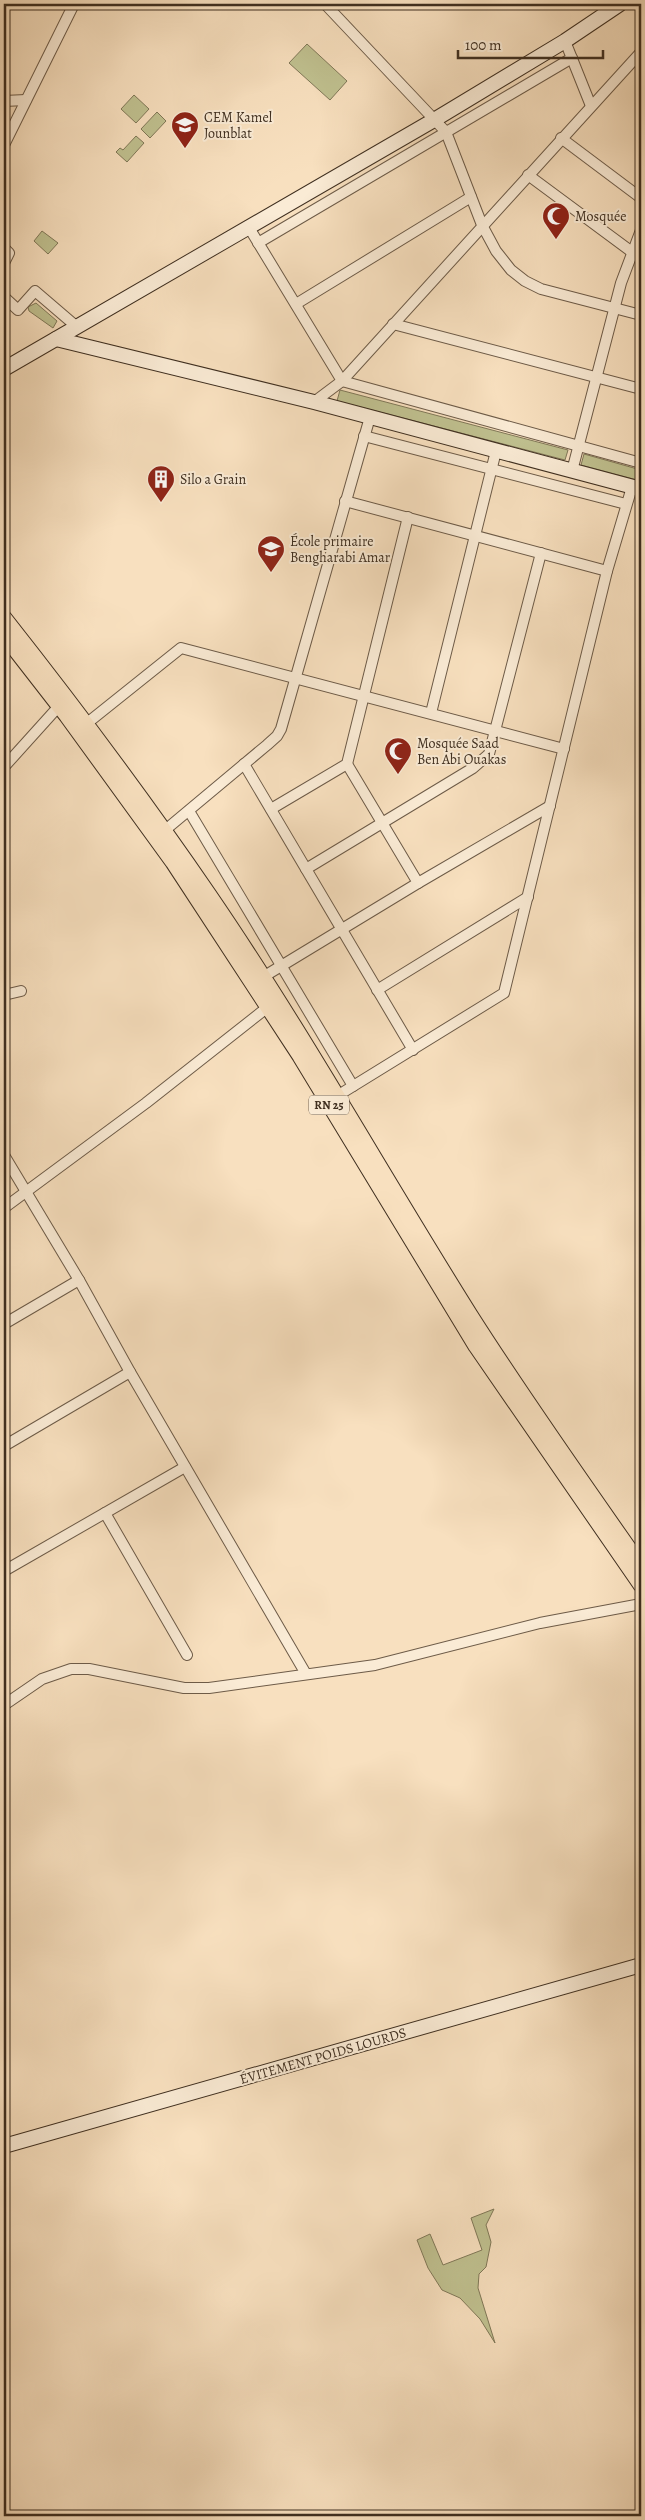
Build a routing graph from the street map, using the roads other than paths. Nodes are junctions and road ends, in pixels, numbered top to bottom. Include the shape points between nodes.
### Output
1 (74, 4) edge
2 (325, 4) edge
3 (620, 4) edge
4 (565, 41) junction
5 (641, 52) edge
6 (572, 58) junction
7 (26, 100) junction
8 (4, 101) edge
9 (591, 106) junction
10 (434, 120) junction
11 (446, 132) junction
12 (561, 138) junction
13 (4, 145) edge
14 (528, 175) junction
15 (471, 197) junction
16 (641, 198) edge
17 (482, 225) junction
18 (248, 226) junction
19 (641, 230) edge
20 (258, 242) junction
21 (4, 248) edge
22 (632, 252) junction
23 (4, 263) edge
24 (4, 297) edge
25 (296, 304) junction
26 (614, 308) junction
27 (641, 315) edge
28 (393, 324) junction
29 (76, 327) junction
30 (56, 339) junction
31 (4, 369) edge
32 (596, 377) junction
33 (342, 381) junction
34 (641, 389) edge
35 (314, 402) junction
36 (370, 417) junction
37 (364, 436) junction
38 (578, 446) junction
39 (496, 451) junction
40 (641, 463) edge
41 (492, 469) junction
42 (572, 471) junction
43 (636, 488) edge
44 (345, 501) junction
45 (626, 504) junction
46 (408, 518) junction
47 (475, 536) junction
48 (540, 553) junction
49 (608, 571) junction
50 (4, 618) edge
51 (4, 635) edge
52 (297, 677) junction
53 (362, 695) junction
54 (59, 706) junction
55 (431, 713) junction
56 (86, 724) junction
57 (496, 731) junction
58 (564, 749) junction
59 (244, 764) junction
60 (347, 764) junction
61 (4, 767) edge
62 (550, 806) junction
63 (271, 809) junction
64 (189, 811) junction
65 (383, 822) junction
66 (164, 831) junction
67 (306, 869) junction
68 (418, 883) junction
69 (528, 897) junction
70 (341, 929) junction
71 (281, 966) junction
72 (263, 977) junction
73 (377, 990) junction
74 (21, 991) dead end
75 (4, 995) edge
76 (273, 1003) junction
77 (413, 1050) junction
78 (353, 1086) junction
79 (337, 1096) junction
80 (4, 1155) edge
81 (27, 1192) junction
82 (4, 1208) edge
83 (79, 1280) junction
84 (4, 1324) edge
85 (130, 1372) junction
86 (4, 1446) edge
87 (185, 1467) junction
88 (105, 1513) junction
89 (641, 1566) edge
90 (4, 1571) edge
91 (641, 1584) edge
92 (641, 1604) edge
93 (187, 1655) dead end
94 (306, 1674) junction
95 (4, 1705) edge
96 (641, 1965) edge
97 (4, 2146) edge

1 - 7 street
2 - 10 street
3 - 4 main road
4 - 6 street
4 - 10 main road
5 - 9 street
6 - 9 street
6 - 11 street
7 - 8 street
7 - 13 street
9 - 12 street
10 - 11 street
10 - 18 main road
11 - 15 street
11 - 20 street
12 - 14 street
12 - 16 street
14 - 17 street
14 - 22 street
15 - 17 street
15 - 25 street
17 - 26 street via 496,251 525,281 541,289
17 - 28 street
18 - 20 street
18 - 29 main road
19 - 22 street
20 - 25 street
21 - 23 street via 8,253
22 - 26 street
24 - 29 street via 18,310 35,291
25 - 33 street
26 - 27 street
26 - 32 street
28 - 32 street
28 - 33 street
29 - 30 main road
30 - 31 main road
30 - 35 main road
32 - 34 street
32 - 38 street
33 - 35 street
33 - 38 street
35 - 36 main road
36 - 37 street
36 - 39 main road
37 - 41 street
37 - 44 street
38 - 40 street
38 - 42 street
39 - 41 street
39 - 42 main road
41 - 45 street
41 - 47 street
42 - 43 main road
43 - 45 street
44 - 46 street
44 - 52 street
45 - 49 street
46 - 47 street
46 - 53 street
47 - 48 street
47 - 55 street
48 - 49 street
48 - 57 street
49 - 58 street
50 - 56 main road, RN 25
51 - 54 main road, RN 25
52 - 53 street
52 - 56 street via 181,648
52 - 59 street via 277,736
53 - 55 street
53 - 60 street
54 - 61 street
54 - 76 main road, RN 25
55 - 57 street
56 - 66 main road, RN 25
57 - 58 street
57 - 65 street via 484,761
58 - 62 street
59 - 63 street
59 - 64 street
60 - 63 street
60 - 65 street
62 - 68 street
62 - 69 street
63 - 67 street
64 - 66 street
64 - 71 street
65 - 67 street
65 - 68 street
66 - 72 main road, RN 25
67 - 70 street
68 - 70 street
69 - 73 street
69 - 77 street via 504,993
70 - 71 street
70 - 73 street
71 - 72 street
71 - 78 street
72 - 76 main road, RN 25
73 - 77 street
74 - 75 street
76 - 79 main road, RN 25
76 - 81 street
76 - 91 main road, RN 25 via 480,1353
77 - 78 street
78 - 79 street
79 - 89 main road, RN 25 via 471,1317
80 - 81 street
81 - 82 street
81 - 83 street
83 - 84 street
83 - 85 street
85 - 86 street
85 - 87 street
87 - 88 street
87 - 94 street
88 - 90 street
88 - 93 street
92 - 94 street via 540,1623 375,1665
94 - 95 street via 210,1688 184,1688 89,1669 72,1669 42,1679
96 - 97 main road, ÉVITEMENT POIDS LOURDS

